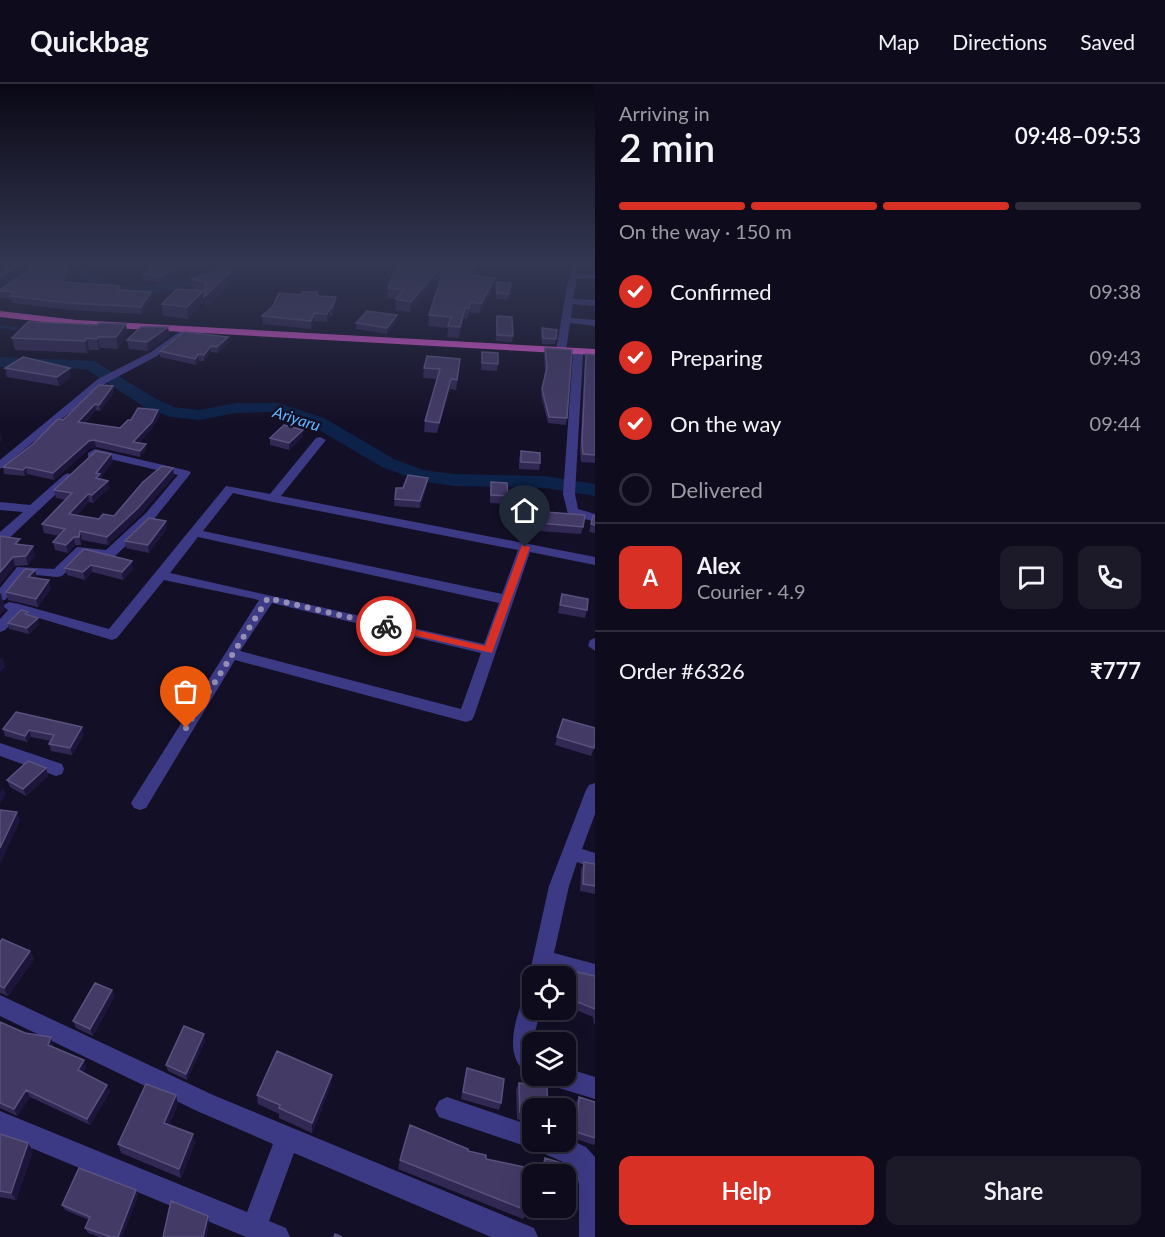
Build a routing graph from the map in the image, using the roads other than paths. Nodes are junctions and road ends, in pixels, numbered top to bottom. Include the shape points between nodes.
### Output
1 (5, 317) edge
2 (566, 317) edge
3 (566, 320) junction
4 (595, 323) edge
5 (188, 331) junction
6 (561, 350) junction
7 (595, 353) edge
8 (578, 354) junction
9 (320, 440) dead end
10 (0, 466) edge
11 (273, 498) junction
12 (0, 506) edge
13 (33, 509) junction
14 (595, 518) edge
15 (195, 533) junction
16 (0, 539) edge
17 (525, 547) junction
18 (595, 561) edge
19 (161, 575) junction
20 (0, 597) edge
21 (268, 598) junction
22 (507, 600) junction
23 (0, 603) edge
24 (19, 608) junction
25 (0, 627) edge
26 (489, 650) junction
27 (231, 654) junction
28 (0, 749) edge
29 (56, 769) dead end
30 (595, 790) edge
31 (140, 803) dead end
32 (570, 852) junction
33 (595, 861) edge
34 (541, 966) edge
35 (576, 972) edge
36 (595, 974) edge
37 (0, 1005) edge
38 (576, 1082) edge
39 (595, 1088) edge
40 (447, 1109) dead end
41 (0, 1123) edge
42 (522, 1135) edge
43 (287, 1139) junction
44 (570, 1152) edge
45 (254, 1227) junction
46 (499, 1233) edge
47 (277, 1237) edge
48 (525, 1237) edge
49 (591, 1237) edge

1 - 5 highway via 57,325
2 - 3 street
3 - 4 street
3 - 6 street
5 - 6 highway
5 - 8 highway
5 - 10 street via 96,386
6 - 7 highway
7 - 8 highway
8 - 14 street via 569,494 572,510
9 - 11 street
11 - 15 street via 230,489
11 - 17 street
12 - 13 street
13 - 16 street
13 - 20 street via 95,452 185,473 177,486 109,554 82,550 57,573 22,570
15 - 19 street
15 - 22 street
17 - 18 street
17 - 22 street
19 - 21 street
19 - 24 street via 112,635
21 - 26 street
21 - 27 street
22 - 26 street
23 - 24 street
24 - 25 street
26 - 27 street via 466,716
27 - 31 street
28 - 29 street
30 - 32 street
32 - 33 street
32 - 34 street
35 - 36 street
37 - 43 street
38 - 39 street
40 - 42 street
41 - 45 street
43 - 45 street
43 - 46 street
44 - 49 street via 588,1164 593,1176
45 - 47 street
46 - 48 street

